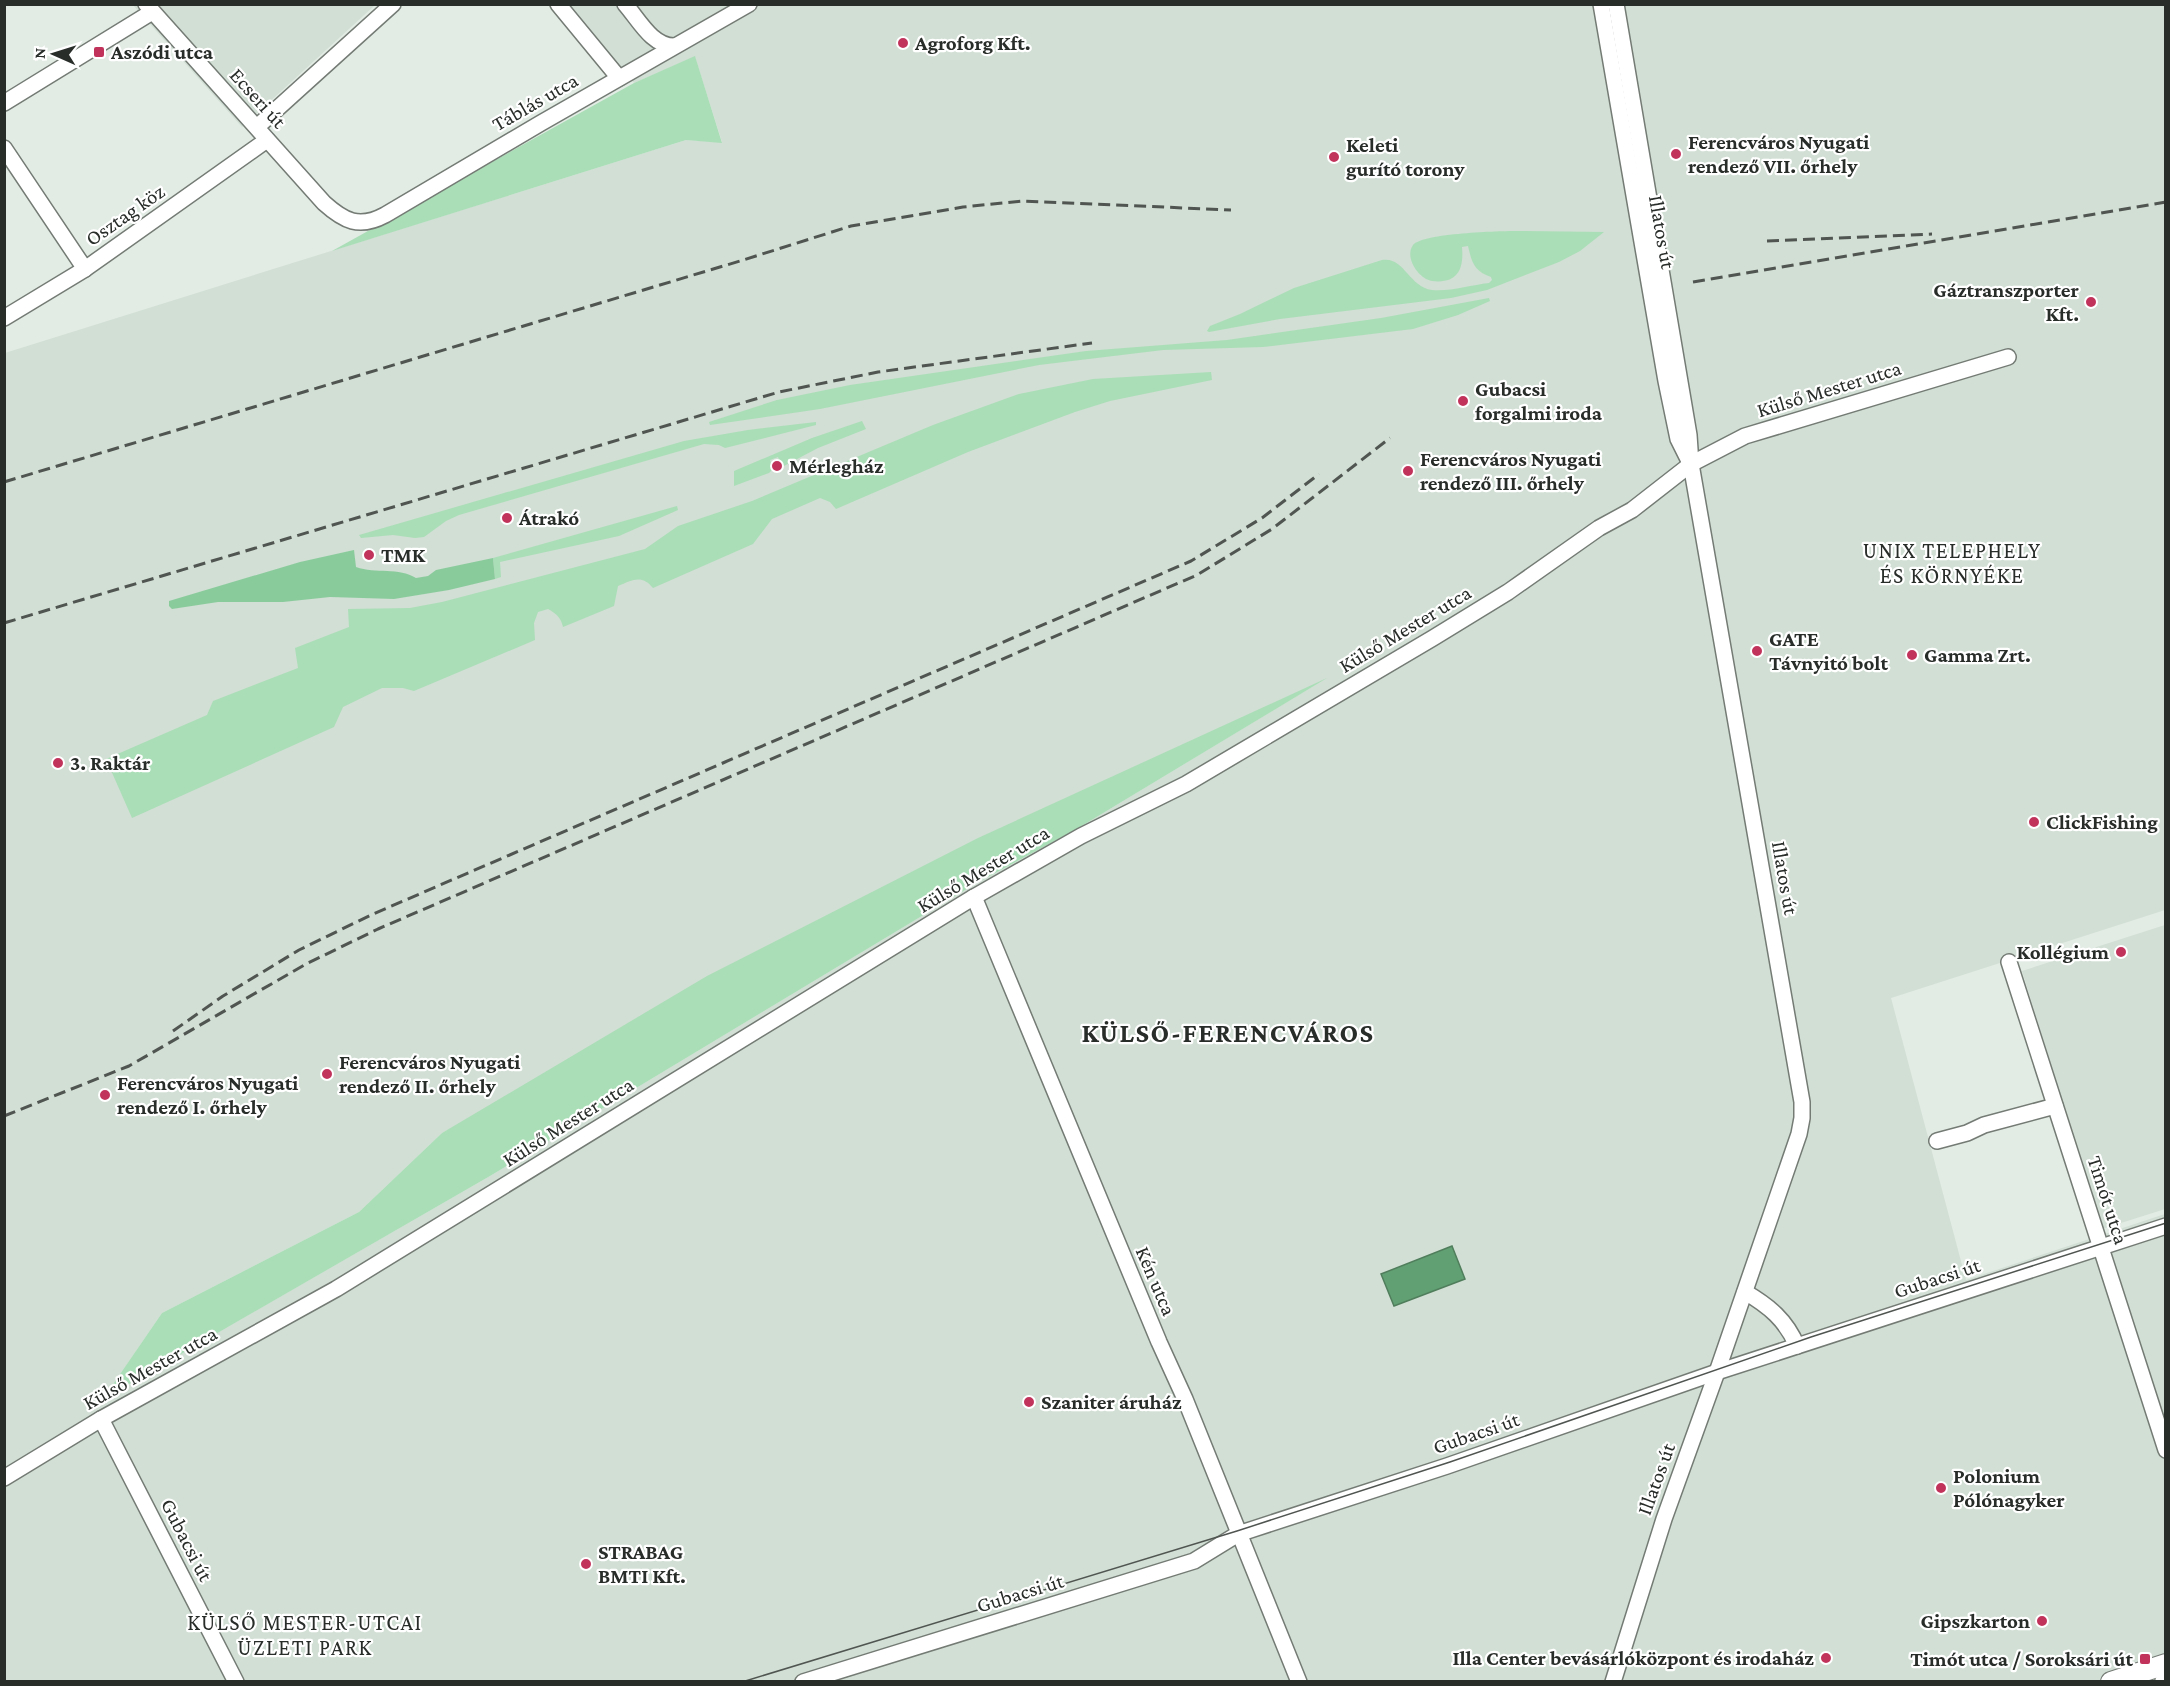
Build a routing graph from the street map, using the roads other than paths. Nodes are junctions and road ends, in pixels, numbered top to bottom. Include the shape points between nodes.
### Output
1 (393, 4) edge
2 (558, 4) edge
3 (625, 4) edge
4 (1601, 4) edge
5 (1616, 4) edge
6 (739, 7) edge
7 (149, 8) edge
8 (674, 46) junction
9 (619, 78) junction
10 (4, 103) edge
11 (257, 127) junction
12 (267, 140) junction
13 (4, 148) edge
14 (340, 218) joint
15 (85, 269) junction
16 (4, 318) edge
17 (2008, 357) dead end
18 (1691, 465) junction
19 (974, 897) junction
20 (2009, 962) dead end
21 (2055, 1106) junction
22 (1937, 1141) dead end
23 (2166, 1226) edge
24 (2101, 1247) junction
25 (1745, 1292) junction
26 (1797, 1346) junction
27 (1717, 1372) junction
28 (101, 1419) junction
29 (2166, 1450) edge
30 (4, 1478) edge
31 (1238, 1534) junction
32 (2166, 1664) edge
33 (850, 1675) edge
34 (236, 1682) edge
35 (803, 1682) edge
36 (1299, 1682) edge
37 (1613, 1682) edge
38 (2111, 1682) edge

1 - 11 street
2 - 9 street
3 - 8 street via 657,43
4 - 18 street, Illatos út via 1666,381 1678,439
5 - 18 street, Illatos út
6 - 8 street, Táblás utca
7 - 10 street
7 - 11 street, Ecseri út
8 - 9 street, Táblás utca
9 - 14 street, Táblás utca via 376,219 355,222
11 - 12 street, Ecseri út
12 - 14 street, Ecseri út
12 - 15 street, Osztag köz
13 - 15 street
15 - 16 street, Osztag köz
17 - 18 street, Külső Mester utca via 1745,436
18 - 19 street, Külső Mester utca via 1632,510 1442,632 1186,784 1081,836
18 - 25 street, Illatos út via 1802,1102 1799,1134
19 - 28 street, Külső Mester utca via 336,1289
19 - 31 street, Kén utca
20 - 21 street, Timót utca
21 - 22 street
21 - 24 street, Timót utca
23 - 24 street, Gubacsi út
24 - 26 street, Gubacsi út
24 - 29 street, Timót utca
25 - 26 street via 1780,1316
25 - 27 street, Illatos út
26 - 27 street, Gubacsi út
27 - 31 street, Gubacsi út
27 - 37 street, Illatos út via 1664,1519
28 - 30 street, Külső Mester utca
28 - 34 street, Gubacsi út
31 - 33 street, Gubacsi út via 1194,1561
31 - 36 street, Kén utca
32 - 38 main road
33 - 35 street, Gubacsi út

